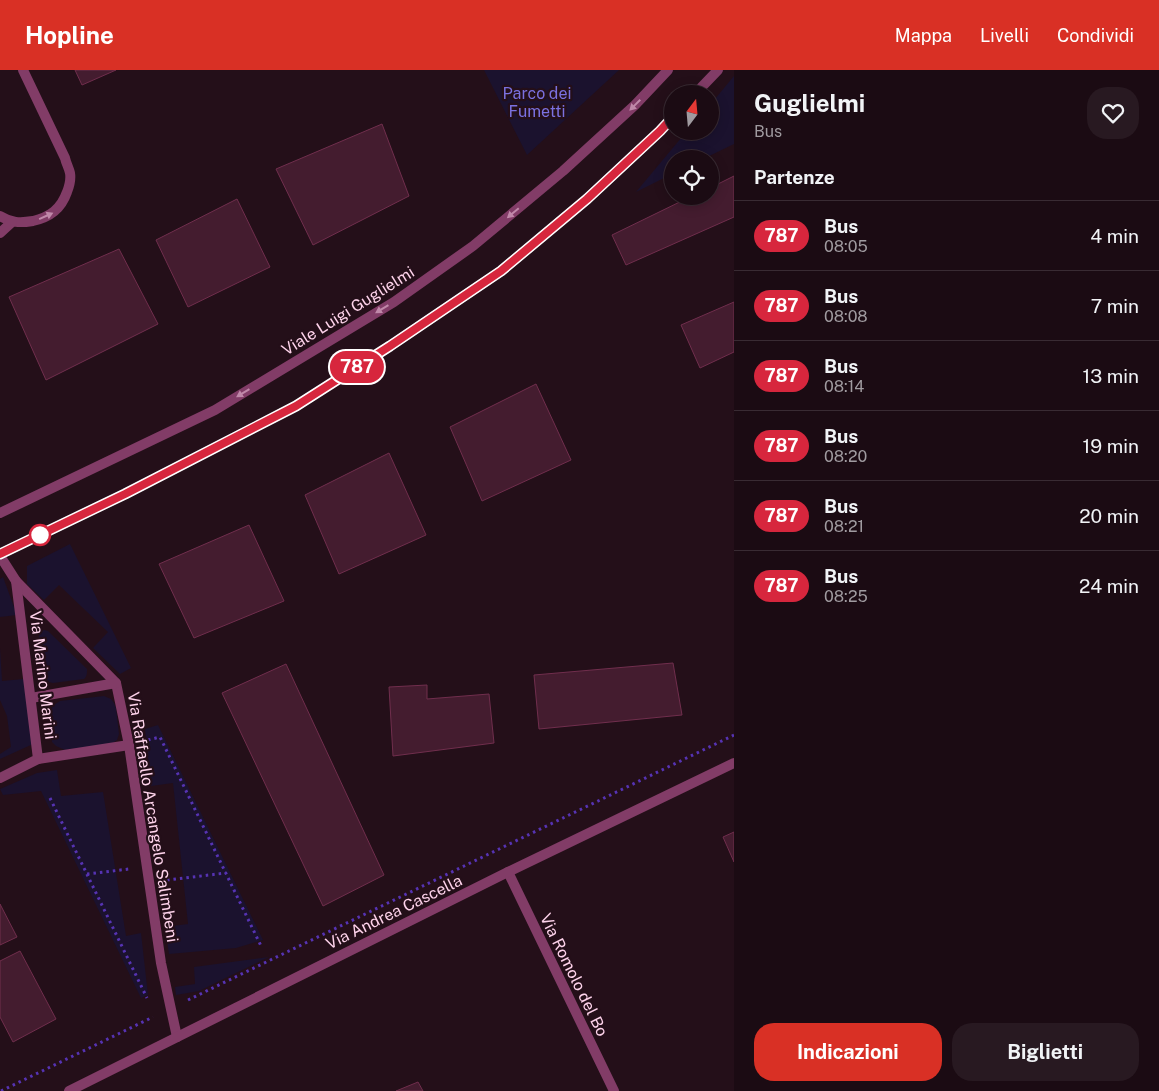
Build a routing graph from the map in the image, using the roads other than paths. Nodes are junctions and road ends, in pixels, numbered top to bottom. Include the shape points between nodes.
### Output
1 (23, 70) edge
2 (668, 70) edge
3 (718, 70) edge
4 (704, 85) edge
5 (664, 127) edge
6 (0, 216) edge
7 (12, 222) junction
8 (0, 233) edge
9 (0, 513) edge
10 (0, 555) edge
11 (16, 581) junction
12 (116, 683) junction
13 (31, 698) junction
14 (129, 745) junction
15 (38, 759) junction
16 (734, 763) edge
17 (0, 778) edge
18 (508, 872) junction
19 (177, 1037) junction
20 (69, 1091) edge
21 (614, 1091) edge

7 -> 1 street via 48,216 59,208 69,187 70,174
2 -> 9 street, Viale Luigi Guglielmi via 563,171 473,246 394,302 215,410
3 - 4 street
5 - 10 street via 587,199 501,271 390,346 296,406
6 - 7 street
7 - 8 street
10 - 11 street, Via Raffaello Arcangelo Salimbeni
11 - 12 street, Via Raffaello Arcangelo Salimbeni
11 - 13 street, Via Marino Marini
12 - 13 street
12 - 14 street, Via Raffaello Arcangelo Salimbeni
13 - 15 street, Via Marino Marini
14 - 15 street
14 - 19 street, Via Raffaello Arcangelo Salimbeni via 161,963
15 - 17 street, Via Marino Marini
16 - 18 street, Via Andrea Cascella
18 - 19 street, Via Andrea Cascella
18 - 21 street, Via Romolo del Bo
19 - 20 street, Via Andrea Cascella

